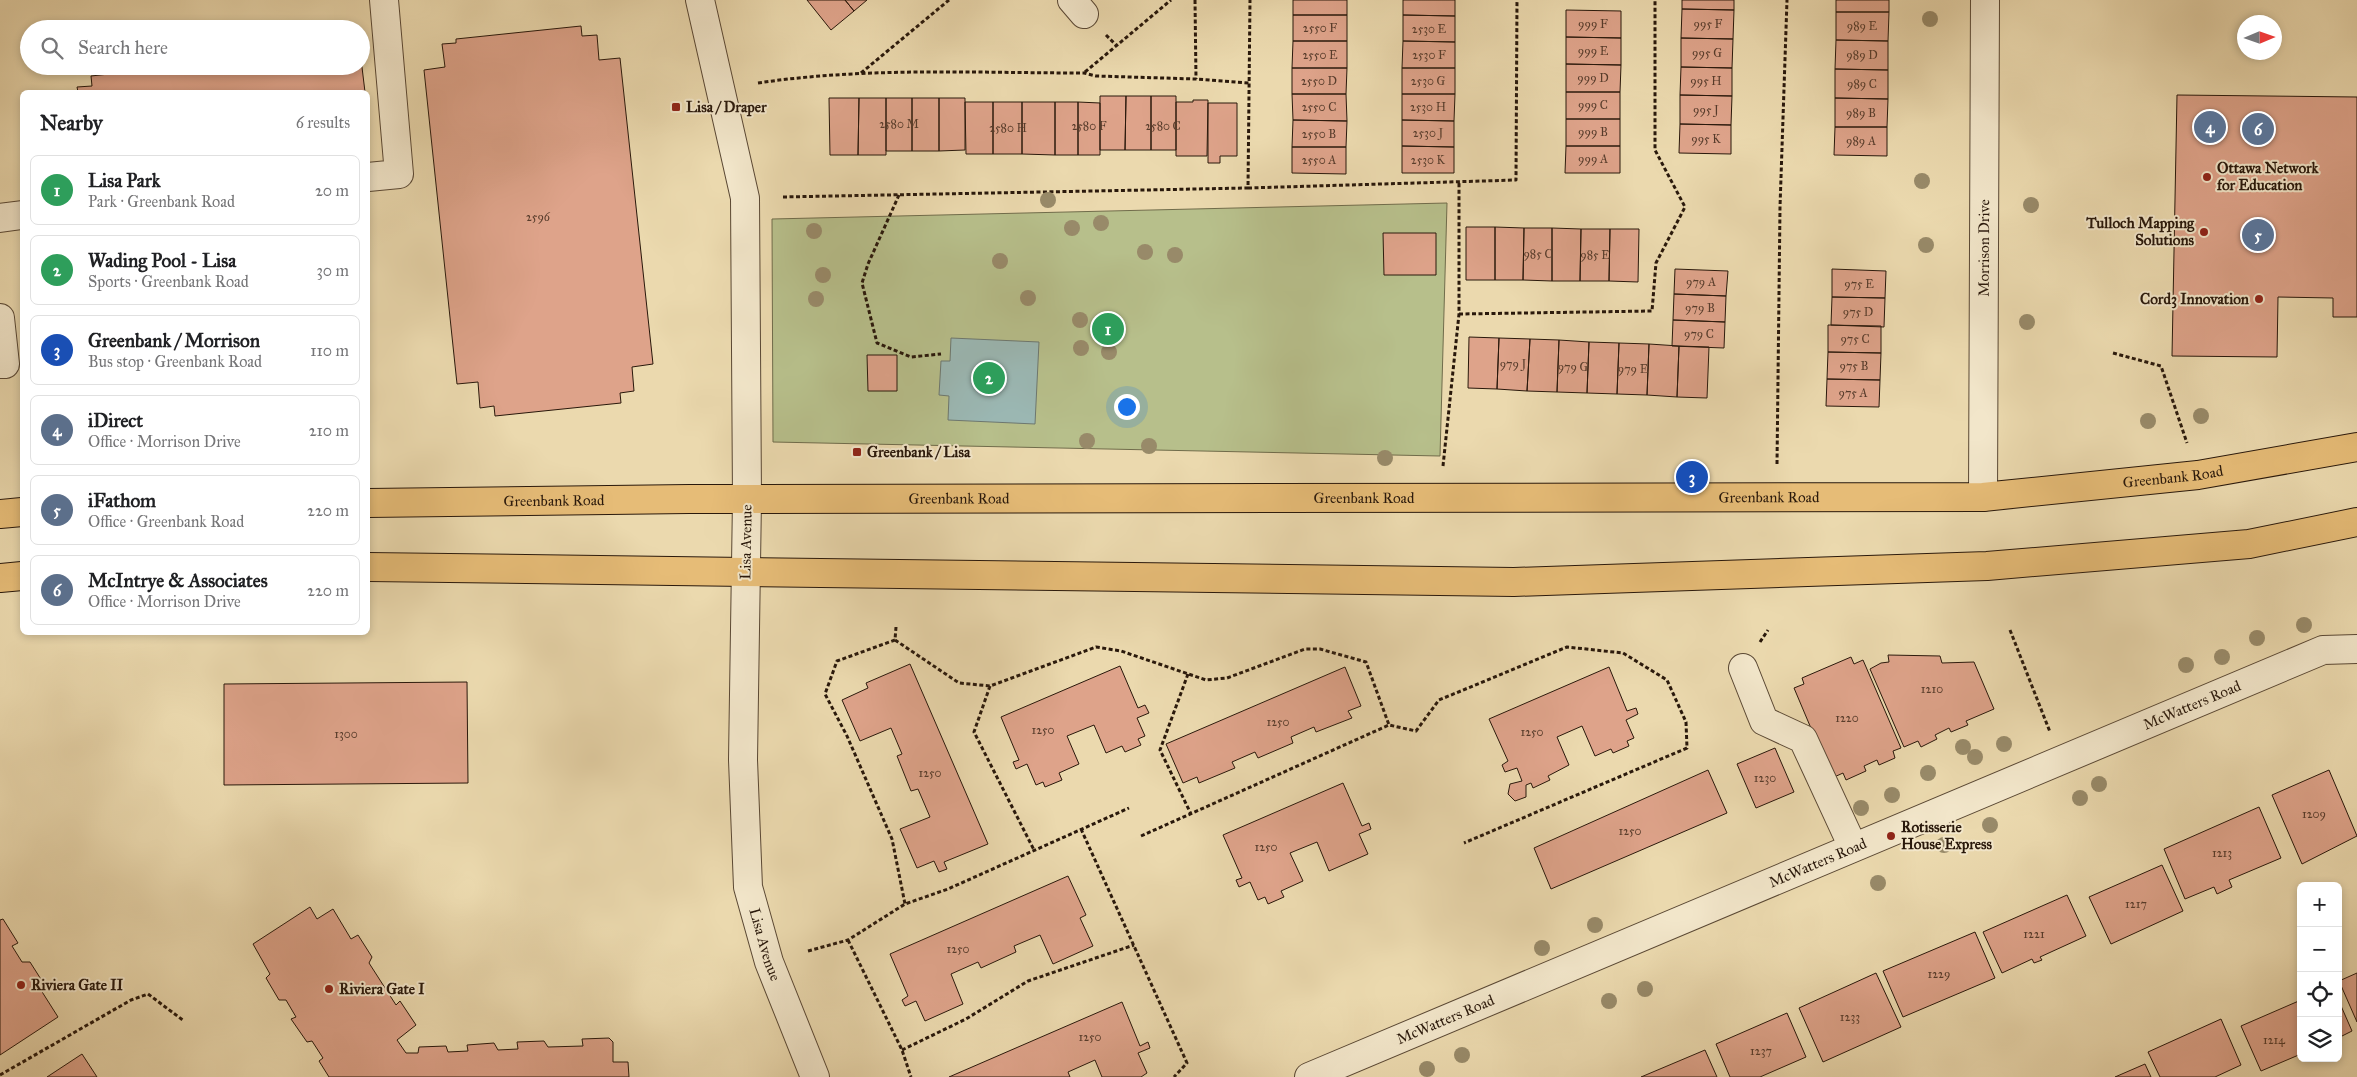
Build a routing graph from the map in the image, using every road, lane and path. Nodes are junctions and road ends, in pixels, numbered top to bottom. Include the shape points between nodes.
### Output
1 (384, 0) edge
2 (700, 0) edge
3 (950, 0) edge
4 (1171, 0) edge
5 (1195, 0) edge
6 (1250, 0) edge
7 (1517, 0) edge
8 (1655, 0) edge
9 (1787, 0) edge
10 (1985, 0) edge
11 (1084, 72) junction
12 (861, 74) junction
13 (1196, 78) junction
14 (1249, 83) junction
15 (758, 84) dead end
16 (370, 177) edge
17 (1459, 183) junction
18 (1248, 188) junction
19 (899, 195) junction
20 (783, 197) dead end
21 (20, 215) edge
22 (0, 218) edge
23 (1459, 314) junction
24 (0, 318) edge
25 (2113, 353) dead end
26 (941, 354) dead end
27 (0, 364) edge
28 (2186, 442) dead end
29 (2357, 447) edge
30 (1442, 470) dead end
31 (1777, 473) dead end
32 (1983, 497) junction
33 (747, 499) junction
34 (370, 503) edge
35 (20, 512) edge
36 (0, 514) edge
37 (2357, 522) edge
38 (370, 568) edge
39 (746, 574) junction
40 (20, 576) edge
41 (0, 578) edge
42 (896, 627) dead end
43 (2010, 630) dead end
44 (895, 640) junction
45 (2357, 649) edge
46 (1743, 668) dead end
47 (1188, 674) junction
48 (990, 686) junction
49 (1389, 726) junction
50 (2062, 760) junction
51 (1129, 808) dead end
52 (1191, 814) junction
53 (1081, 829) junction
54 (1141, 836) dead end
55 (1464, 843) dead end
56 (1853, 847) junction
57 (1034, 850) junction
58 (905, 904) junction
59 (848, 940) junction
60 (1134, 945) junction
61 (808, 951) dead end
62 (184, 1021) dead end
63 (902, 1050) junction
64 (0, 1075) edge
65 (815, 1077) edge
66 (911, 1077) edge
67 (1174, 1077) edge
68 (1308, 1077) edge

1 - 16 street via 399,174
2 - 33 street, Lisa Avenue via 745,198
3 - 12 path
4 - 11 path
5 - 13 path
6 - 14 path
7 - 17 path via 1516,180
8 - 23 path via 1655,150 1686,207 1656,263 1652,311
9 - 31 path via 1780,208
10 - 32 street, Morrison Drive
11 - 12 path
11 - 13 path via 1096,76
12 - 15 path via 809,76
13 - 14 path
14 - 18 path
17 - 18 path
17 - 23 path
18 - 19 path
19 - 20 path
19 - 26 path via 862,283 877,344 911,357
21 - 22 street
23 - 30 path
24 - 27 street via 5,364
25 - 28 path via 2161,366
29 - 32 main road, Greenbank Road via 2198,475
32 - 33 main road, Greenbank Road
33 - 34 main road, Greenbank Road
33 - 39 street, Lisa Avenue
35 - 36 main road
37 - 39 main road via 2249,544 1987,566 1554,581
38 - 39 main road
39 - 65 street, Lisa Avenue via 743,760 748,887 769,962
40 - 41 main road
42 - 44 path
43 - 50 path
44 - 48 path via 959,683
44 - 58 path via 837,661 825,694 892,839
45 - 50 street, McWatters Road via 2323,650
46 - 56 street via 1764,721 1803,739
47 - 48 path via 1121,651 1096,647
47 - 49 path via 1206,680 1227,678 1305,649 1320,649 1366,662
47 - 52 path via 1160,750
48 - 57 path via 974,732
49 - 52 path
49 - 55 path via 1416,731 1439,700 1567,647 1623,653 1667,680 1686,722 1687,748
50 - 56 street, McWatters Road
51 - 53 path
52 - 54 path
53 - 57 path
53 - 60 path
56 - 68 street, McWatters Road
57 - 58 path via 948,889
58 - 59 path
59 - 61 path
59 - 63 path
60 - 63 path via 1028,981 966,1019
60 - 67 path via 1187,1063
62 - 64 path via 148,994 131,1000
63 - 66 path

